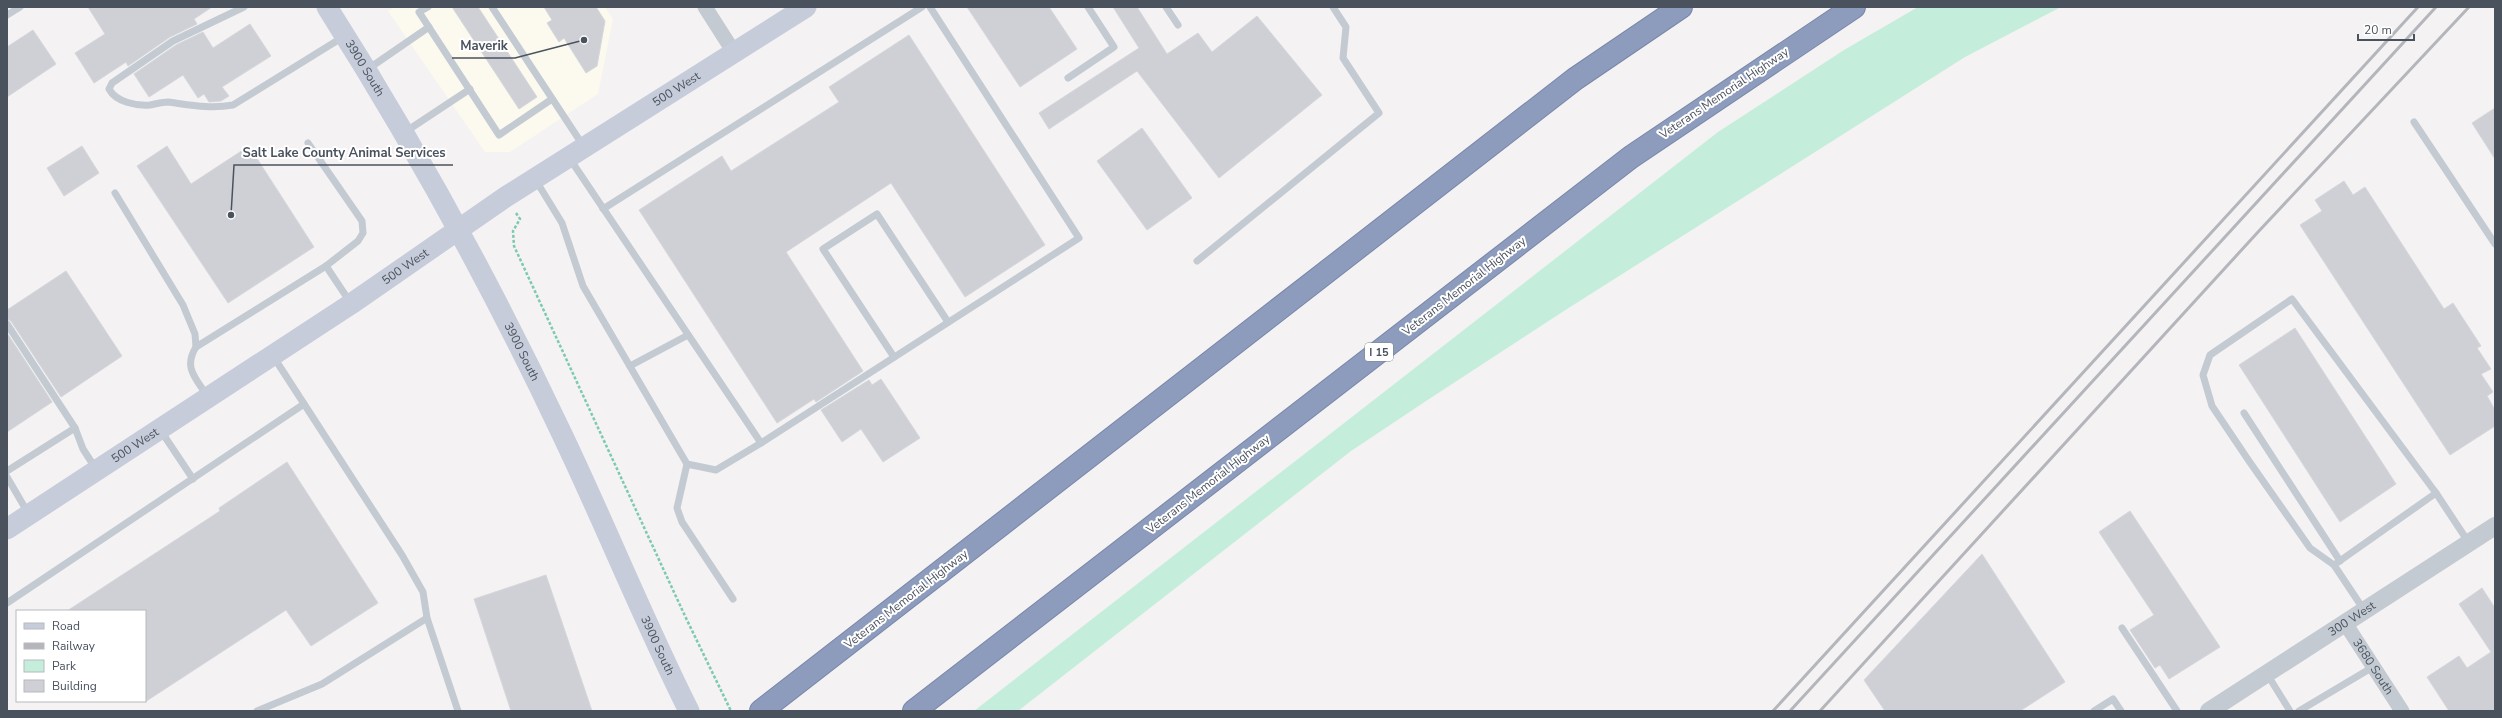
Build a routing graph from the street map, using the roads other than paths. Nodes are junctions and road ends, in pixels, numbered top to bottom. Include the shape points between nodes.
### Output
1 (20, 7) edge
2 (244, 7) edge
3 (327, 7) edge
4 (428, 7) edge
5 (492, 7) edge
6 (705, 7) edge
7 (806, 7) edge
8 (922, 7) edge
9 (930, 7) edge
10 (1088, 7) edge
11 (1166, 7) edge
12 (1333, 7) edge
13 (1681, 7) edge
14 (1854, 7) edge
15 (7, 15) edge
16 (1178, 25) dead end
17 (429, 28) junction
18 (345, 36) junction
19 (735, 54) junction
20 (366, 70) junction
21 (1068, 78) dead end
22 (470, 89) junction
23 (552, 99) junction
24 (2414, 122) dead end
25 (405, 132) junction
26 (308, 143) dead end
27 (576, 152) junction
28 (534, 179) junction
29 (115, 193) dead end
30 (603, 208) junction
31 (459, 230) junction
32 (2495, 244) edge
33 (1197, 261) dead end
34 (326, 266) junction
35 (351, 304) junction
36 (948, 322) junction
37 (7, 324) edge
38 (688, 335) junction
39 (196, 347) junction
40 (273, 356) junction
41 (894, 357) junction
42 (630, 366) junction
43 (208, 398) junction
44 (304, 404) junction
45 (2244, 413) dead end
46 (75, 428) junction
47 (160, 429) junction
48 (761, 443) junction
49 (687, 464) junction
50 (7, 471) edge
51 (97, 471) junction
52 (7, 477) edge
53 (193, 479) junction
54 (2436, 493) junction
55 (29, 515) junction
56 (2495, 526) edge
57 (7, 529) edge
58 (2469, 543) junction
59 (2337, 563) junction
60 (733, 599) dead end
61 (7, 603) edge
62 (2364, 611) junction
63 (427, 618) junction
64 (2345, 623) junction
65 (2122, 628) dead end
66 (2373, 667) junction
67 (2267, 674) junction
68 (257, 711) edge
69 (458, 711) edge
70 (689, 711) edge
71 (761, 711) edge
72 (914, 711) edge
73 (2094, 711) edge
74 (2121, 711) edge
75 (2177, 711) edge
76 (2209, 711) edge
77 (2290, 711) edge
78 (2299, 711) edge
79 (2402, 711) edge

1 - 15 lane
2 - 18 lane via 173,41 112,83 109,89 113,96 122,101 149,105 166,102 213,109 233,105
3 - 18 main road, 3900 South
4 - 17 lane via 419,12
5 - 23 lane
6 - 19 street
7 - 19 main road, 500 West
8 - 30 lane
9 - 36 lane via 1079,238
10 - 21 lane via 1114,47
11 - 16 lane
12 - 33 lane via 1346,27 1343,58 1379,113
13 - 71 highway, Veterans Memorial Highway via 1575,79
14 - 72 highway, Veterans Memorial Highway / I 15 via 1631,157
17 - 20 lane
17 - 22 lane
18 - 20 main road, 3900 South
19 - 27 main road, 500 West
20 - 25 main road, 3900 South
22 - 23 lane via 499,135
22 - 25 lane
23 - 27 lane
24 - 32 lane
25 - 31 main road, 3900 South
26 - 34 lane via 362,221 363,233 358,241
27 - 28 main road, 500 West
27 - 30 lane
28 - 31 main road, 500 West
28 - 42 lane via 562,223 583,286
29 - 39 lane via 183,305 195,334
30 - 38 lane
31 - 35 main road, 500 West
31 - 70 main road, 3900 South via 558,426
34 - 35 lane
34 - 39 lane
35 - 40 main road, 500 West
36 - 41 lane
36 - 41 lane via 877,214 823,249
37 - 46 lane
38 - 42 lane
38 - 48 lane
39 - 43 lane via 189,358 191,370
40 - 43 main road, 500 West
40 - 44 lane
41 - 48 lane
42 - 49 lane
43 - 47 main road, 500 West
44 - 53 lane
44 - 63 lane via 402,555 423,592
45 - 59 lane
46 - 50 lane
46 - 51 lane via 83,449
47 - 51 main road, 500 West
47 - 53 lane
48 - 49 lane via 716,470
49 - 60 lane via 677,508 682,522
51 - 55 main road, 500 West
52 - 55 lane
53 - 61 lane
54 - 58 lane
54 - 59 lane
54 - 59 lane via 2292,299 2210,356 2203,375 2212,406 2310,548
55 - 57 main road, 500 West
56 - 58 street, 300 West
58 - 62 street, 300 West
59 - 62 lane
62 - 64 street, 300 West
63 - 68 lane via 322,684
63 - 69 lane
64 - 66 street, 3680 South
64 - 67 street, 300 West
65 - 75 lane
66 - 78 lane
66 - 79 street, 3680 South
67 - 76 street, 300 West
67 - 77 lane
73 - 74 lane via 2113,699

